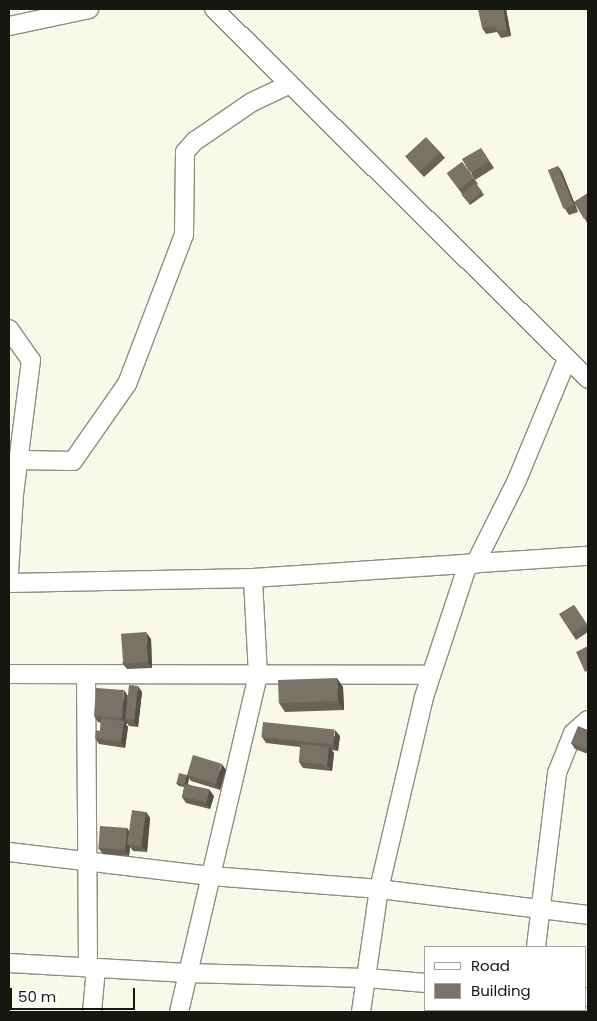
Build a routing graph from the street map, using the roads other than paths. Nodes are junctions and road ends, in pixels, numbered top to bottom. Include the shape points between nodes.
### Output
1 (89, 9) edge
2 (214, 9) edge
3 (9, 26) edge
4 (290, 84) junction
5 (9, 329) edge
6 (567, 359) junction
7 (588, 379) edge
8 (19, 460) junction
9 (588, 556) edge
10 (472, 564) junction
11 (9, 573) edge
12 (253, 578) junction
13 (9, 583) edge
14 (9, 674) edge
15 (86, 674) junction
16 (258, 674) junction
17 (431, 675) junction
18 (588, 720) edge
19 (9, 852) edge
20 (90, 861) junction
21 (211, 876) junction
22 (379, 889) junction
23 (539, 908) junction
24 (588, 916) edge
25 (536, 946) edge
26 (9, 963) edge
27 (92, 968) junction
28 (187, 973) junction
29 (367, 978) junction
30 (424, 983) edge
31 (92, 1012) edge
32 (179, 1012) edge
33 (361, 1012) edge

1 - 3 street
2 - 4 street
4 - 6 street
4 - 8 street via 252,102 195,141 185,152 184,236 127,384 73,461
5 - 8 street via 31,360
6 - 7 street
6 - 10 street via 517,480
8 - 11 street
9 - 10 street
10 - 12 street
10 - 17 street
12 - 13 street
12 - 16 street
14 - 15 street
15 - 16 street
15 - 20 street
16 - 17 street
16 - 21 street
17 - 22 street
18 - 23 street via 573,733 557,773
19 - 20 street
20 - 21 street
20 - 27 street
21 - 22 street
21 - 28 street
22 - 23 street
22 - 29 street
23 - 24 street
23 - 25 street
26 - 27 street
27 - 28 street
27 - 31 street
28 - 29 street
28 - 32 street
29 - 30 street
29 - 33 street

